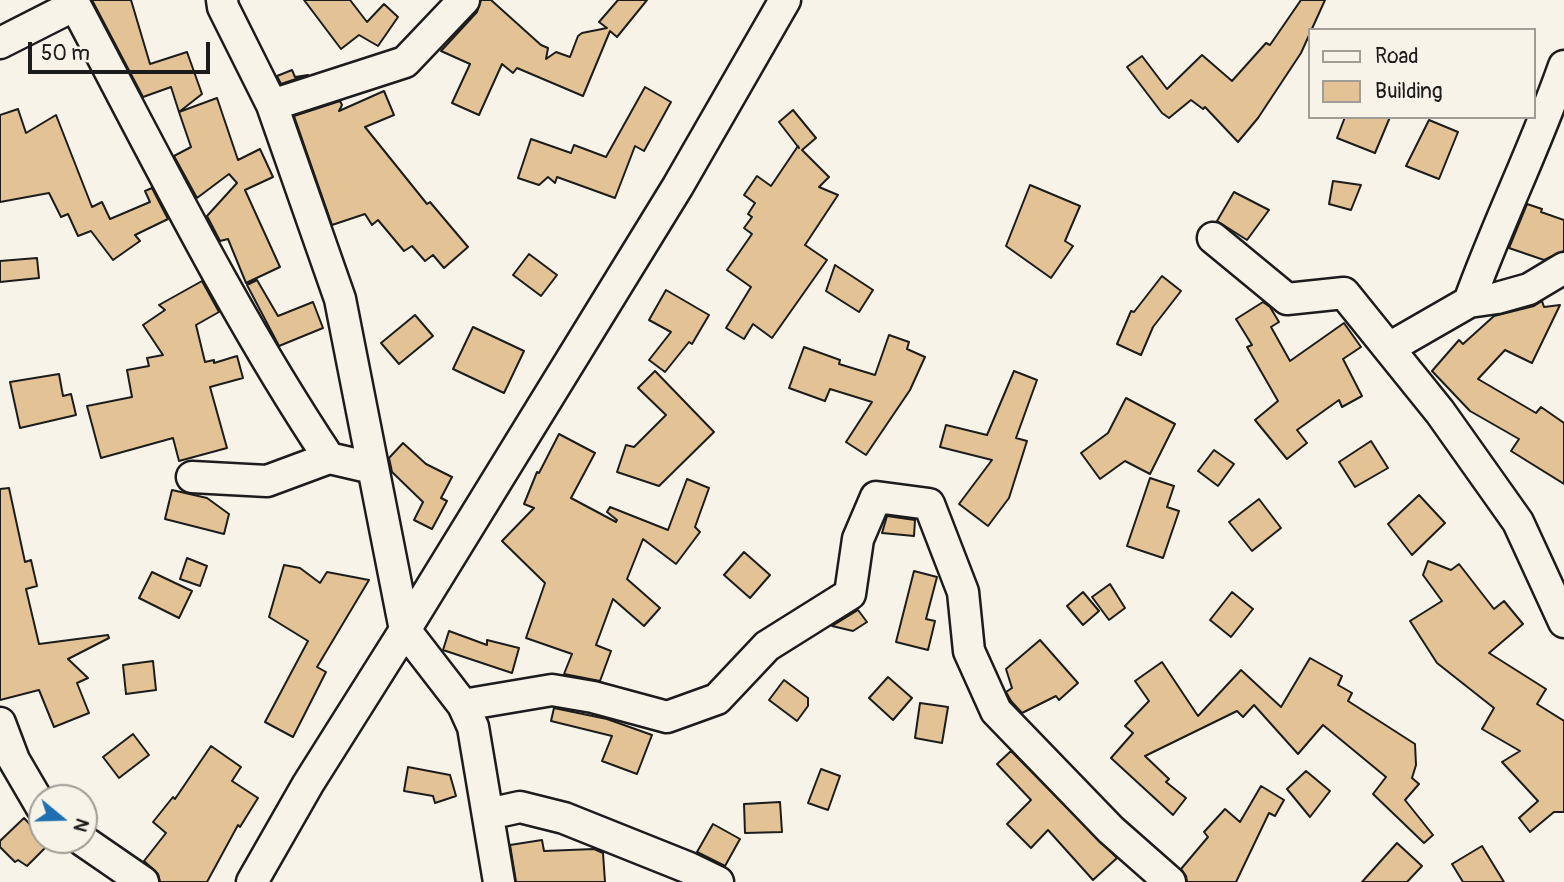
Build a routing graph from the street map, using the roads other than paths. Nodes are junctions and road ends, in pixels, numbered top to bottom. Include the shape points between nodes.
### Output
1 (222, 0) edge
2 (464, 0) edge
3 (785, 0) edge
4 (72, 2) edge
5 (0, 43) edge
6 (1564, 66) edge
7 (272, 105) junction
8 (1213, 238) dead end
9 (1564, 268) edge
10 (1469, 302) junction
11 (1389, 348) junction
12 (329, 458) junction
13 (373, 468) junction
14 (192, 477) dead end
15 (1564, 622) edge
16 (405, 631) junction
17 (463, 705) junction
18 (0, 723) edge
19 (28, 784) edge
20 (488, 814) junction
21 (98, 851) edge
22 (143, 882) edge
23 (252, 882) edge
24 (499, 882) edge
25 (718, 882) edge
26 (1170, 882) edge

1 - 7 street
2 - 7 street via 405,62
3 - 16 street via 678,186
4 - 5 street
4 - 12 street via 214,265 289,398
6 - 10 street
7 - 13 street via 340,299
8 - 11 street via 1287,299 1345,293
9 - 10 street via 1529,289
10 - 11 street
11 - 15 street via 1518,522
12 - 13 street
12 - 14 street via 267,481
13 - 16 street
16 - 17 street
16 - 23 street
17 - 20 street via 473,727
17 - 26 street via 552,690 667,717 717,699 767,646 850,594 858,539 876,497 929,504 963,592 969,651 996,711 1111,830
18 - 19 street
20 - 24 street
20 - 25 street via 520,807 564,818
21 - 22 street

